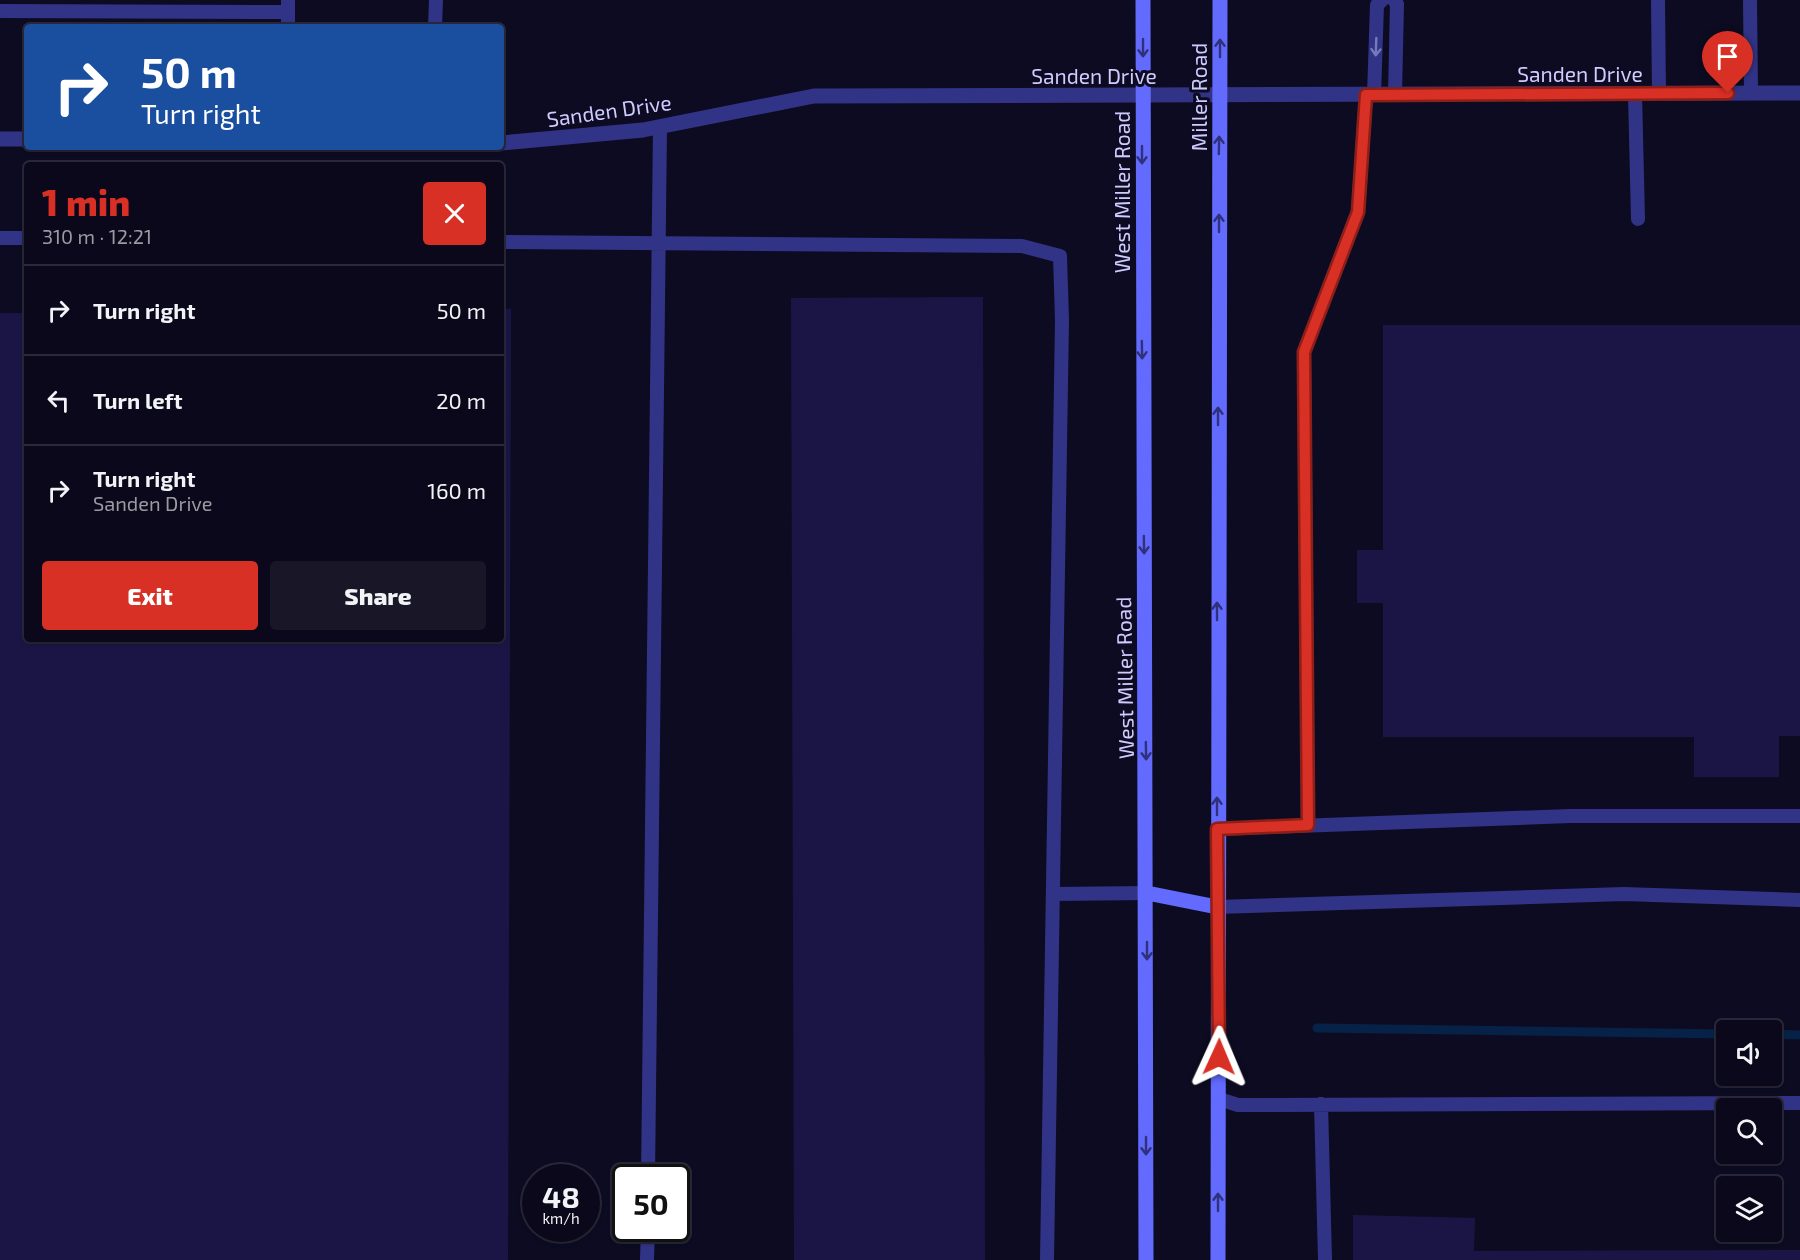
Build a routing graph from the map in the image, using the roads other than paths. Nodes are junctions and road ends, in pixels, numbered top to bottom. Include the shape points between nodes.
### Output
1 (436, 0) edge
2 (1143, 0) edge
3 (1220, 0) edge
4 (1382, 0) edge
5 (1394, 0) edge
6 (1658, 0) edge
7 (1750, 0) edge
8 (133, 6) edge
9 (221, 6) edge
10 (288, 6) edge
11 (0, 11) edge
12 (288, 24) edge
13 (435, 24) edge
14 (1751, 93) junction
15 (1800, 93) edge
16 (1635, 94) junction
17 (1659, 94) junction
18 (1370, 95) junction
19 (1395, 95) junction
20 (1143, 96) junction
21 (1220, 96) junction
22 (660, 127) junction
23 (0, 139) edge
24 (24, 139) edge
25 (504, 143) edge
26 (1638, 219) dead end
27 (0, 238) edge
28 (24, 238) edge
29 (504, 242) edge
30 (658, 243) junction
31 (1800, 816) edge
32 (1308, 825) junction
33 (1217, 829) junction
34 (1147, 893) junction
35 (1053, 894) junction
36 (1800, 900) edge
37 (1217, 906) junction
38 (1219, 1099) junction
39 (1800, 1103) edge
40 (1321, 1104) junction
41 (648, 1164) edge
42 (648, 1242) edge
43 (647, 1260) edge
44 (1047, 1260) edge
45 (1146, 1260) edge
46 (1218, 1260) edge
47 (1325, 1260) edge

1 - 13 lane
2 -> 20 main road
21 -> 3 main road, Miller Road
4 -> 18 lane via 1377,5
5 - 19 lane
6 - 17 lane
7 - 14 lane
8 - 9 lane
8 - 11 lane
9 - 10 lane
10 - 12 lane
14 - 15 street, Sanden Drive
14 - 17 street, Sanden Drive
16 - 17 street, Sanden Drive
16 - 19 street, Sanden Drive
16 - 26 lane
18 - 19 street, Sanden Drive
18 - 21 street, Sanden Drive
18 - 32 lane via 1358,212 1304,352
20 - 21 street, Sanden Drive
20 - 22 street, Sanden Drive via 814,96
20 -> 34 main road, West Miller Road
33 -> 21 main road, Miller Road
22 - 25 street, Sanden Drive
22 - 30 lane
23 - 24 street
27 - 28 lane
29 - 30 lane
30 - 35 lane via 1022,246 1060,256
30 - 41 lane
31 - 32 lane via 1570,816
32 - 33 lane
33 - 37 main road
34 - 35 lane
34 - 37 main road
34 -> 45 main road, West Miller Road
35 - 44 lane
36 - 37 lane via 1624,894
37 - 38 main road
38 - 40 lane via 1238,1105
46 -> 38 main road
39 - 40 lane
40 - 47 lane
42 - 43 lane

